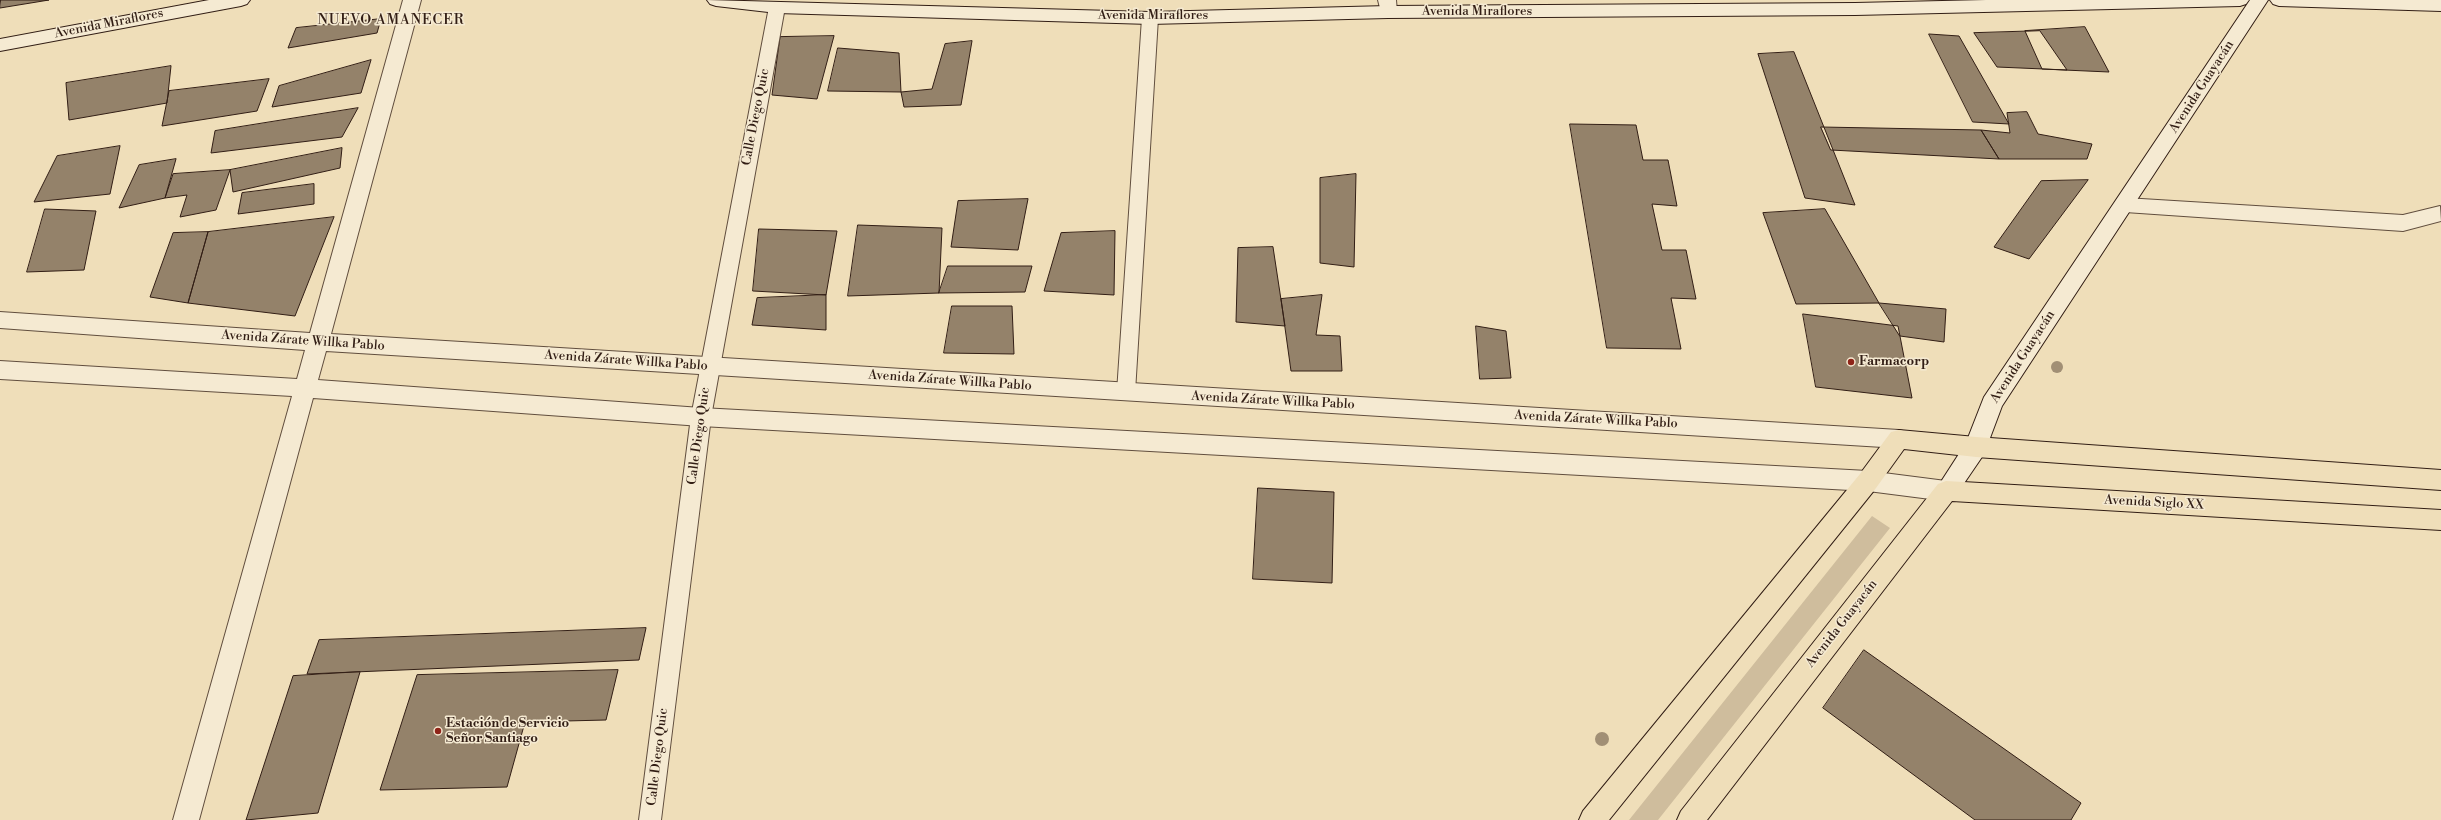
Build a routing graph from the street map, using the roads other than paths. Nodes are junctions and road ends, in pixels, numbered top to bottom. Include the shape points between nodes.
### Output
1 (241, 0) edge
2 (412, 0) edge
3 (716, 0) edge
4 (2240, 0) edge
5 (2259, 0) edge
6 (2279, 0) edge
7 (2324, 1) edge
8 (1853, 5) edge
9 (2441, 5) edge
10 (1387, 6) edge
11 (776, 7) junction
12 (1150, 18) junction
13 (0, 45) edge
14 (2125, 205) junction
15 (2440, 214) dead end
16 (0, 320) edge
17 (318, 342) junction
18 (710, 366) junction
19 (0, 370) edge
20 (304, 388) junction
21 (1126, 392) junction
22 (701, 417) junction
23 (1899, 439) junction
24 (1976, 447) junction
25 (2441, 480) edge
26 (1868, 481) junction
27 (1946, 491) junction
28 (2441, 520) edge
29 (186, 820) edge
30 (650, 820) edge
31 (1592, 820) edge
32 (1690, 820) edge

1 - 13 street, Avenida Miraflores
2 - 17 street
3 - 11 street, Avenida Miraflores
4 - 8 street, Avenida Miraflores
5 - 14 street, Avenida Guayacán
6 - 7 street
7 - 9 street
8 - 10 street, Avenida Miraflores
10 - 12 street, Avenida Miraflores
11 - 12 street, Avenida Miraflores
11 - 18 lane, Calle Diego Quic
12 - 21 lane
14 - 15 street via 2403,223
14 - 24 street, Avenida Guayacán via 1992,403
16 - 17 street, Avenida Zárate Willka Pablo
17 - 18 street, Avenida Zárate Willka Pablo
17 - 20 street
18 - 21 street, Avenida Zárate Willka Pablo
18 - 22 lane, Calle Diego Quic
19 - 20 street
20 - 22 street
20 - 29 street
21 - 23 street, Avenida Zárate Willka Pablo
22 - 26 street
22 - 30 lane, Calle Diego Quic
23 - 24 highway
23 - 26 highway
24 - 25 highway
24 - 27 street, Avenida Guayacán
26 - 27 street, Avenida Siglo XX
26 - 31 highway
27 - 28 highway, Avenida Siglo XX
27 - 32 highway, Avenida Guayacán

